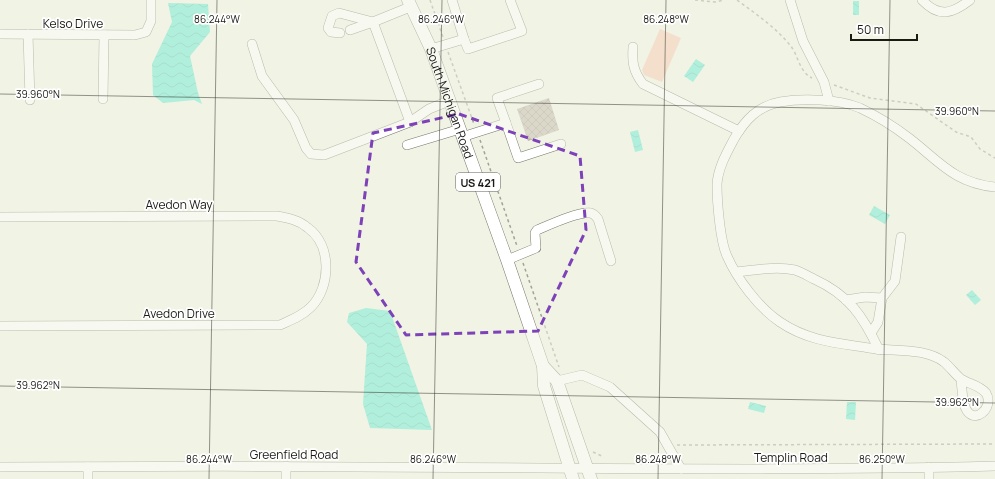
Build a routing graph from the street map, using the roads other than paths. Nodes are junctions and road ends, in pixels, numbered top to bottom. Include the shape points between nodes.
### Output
1 (151, 0) edge
2 (452, 0) edge
3 (510, 0) edge
4 (790, 0) edge
5 (922, 0) edge
6 (970, 0) edge
7 (409, 3) edge
8 (373, 22) junction
9 (350, 30) dead end
10 (340, 33) dead end
11 (0, 34) edge
12 (28, 34) junction
13 (104, 35) junction
14 (464, 39) junction
15 (252, 44) dead end
16 (633, 46) dead end
17 (431, 49) junction
18 (540, 84) dead end
19 (103, 99) dead end
20 (30, 100) dead end
21 (449, 101) junction
22 (829, 101) junction
23 (410, 122) junction
24 (506, 123) junction
25 (739, 131) junction
26 (461, 133) junction
27 (561, 144) dead end
28 (407, 145) dead end
29 (995, 187) edge
30 (0, 217) edge
31 (901, 237) dead end
32 (507, 260) junction
33 (611, 261) dead end
34 (328, 270) joint
35 (736, 272) junction
36 (882, 298) junction
37 (846, 300) junction
38 (0, 326) edge
39 (871, 333) junction
40 (879, 350) junction
41 (543, 366) junction
42 (961, 379) dead end
43 (560, 380) junction
44 (88, 466) junction
45 (286, 466) junction
46 (995, 466) edge
47 (0, 467) edge
48 (929, 468) junction
49 (649, 469) junction
50 (681, 469) junction
51 (572, 474) edge
52 (589, 474) edge
53 (88, 479) edge
54 (286, 479) edge
55 (649, 479) edge
56 (929, 479) edge

1 - 13 street, Kelso Drive via 151,21 146,32 135,35
2 - 14 street
3 - 14 street via 522,32 468,49
4 - 22 street via 803,41 824,82
5 - 6 street via 942,13 957,10
7 - 8 street
7 - 17 main road, South Michigan Road / US 421
8 - 9 street
8 - 10 street via 339,13 332,16 328,28 331,32
8 - 23 street
11 - 12 street, Kelso Drive
12 - 13 street, Kelso Drive
12 - 20 street
13 - 19 street
14 - 17 street
15 - 23 street via 262,76 294,120 311,154 324,155
16 - 25 street via 632,64 635,74 643,84
17 - 21 main road, South Michigan Road / US 421
18 - 24 street via 497,98
21 - 23 street via 429,109
21 - 26 main road, South Michigan Road / US 421
22 - 25 street via 781,102 763,107 746,120
22 - 29 street via 860,108 908,137 957,177 978,185
24 - 26 street via 477,132
24 - 27 street via 518,158
25 - 35 street via 725,155 717,182 726,255
26 - 28 street
26 - 32 main road, South Michigan Road / US 421
30 - 34 street, Avedon Way via 277,216 294,219 309,228 317,238
31 - 36 street via 895,281
32 - 33 street via 536,248 537,230 590,213 595,214 598,219
32 - 41 main road, South Michigan Road / US 421
34 - 38 street, Avedon Drive via 321,293 312,307 298,318 280,325
35 - 37 street via 771,268 795,270 832,288
35 - 40 street via 752,296 780,322 817,340
36 - 37 street
36 - 39 street via 878,322
37 - 39 street via 857,309
39 - 40 street
40 - 42 street via 929,354 944,362
41 - 43 main road, South Michigan Road / US 421
41 - 51 main road, South Michigan Road / US 421 via 544,386
43 - 50 street via 582,375 610,386 660,432
43 - 52 main road, South Michigan Road / US 421
44 - 45 street, Greenfield Road
44 - 47 street, Greenfield Road
44 - 53 street
45 - 51 street, Greenfield Road
45 - 54 street
46 - 48 street, Templin Road
48 - 50 street, Templin Road
48 - 56 street
49 - 50 street, Templin Road
49 - 52 street, Templin Road
49 - 55 street
51 - 52 street, Greenfield Road

